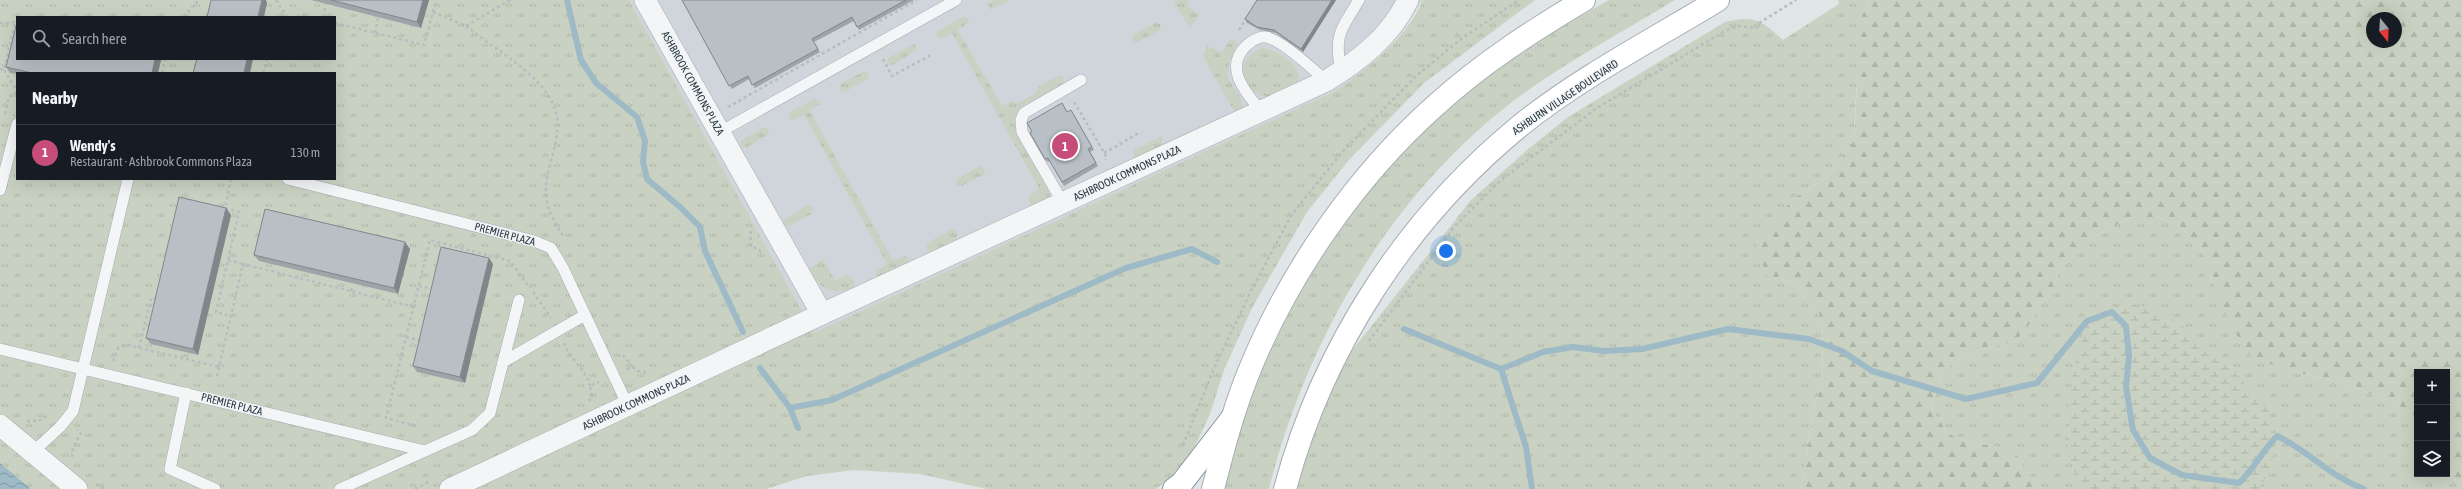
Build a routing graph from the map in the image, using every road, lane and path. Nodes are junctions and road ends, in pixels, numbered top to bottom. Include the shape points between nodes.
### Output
1 (198, 0) edge
2 (276, 0) edge
3 (436, 0) edge
4 (510, 0) edge
5 (645, 0) edge
6 (917, 0) edge
7 (956, 0) edge
8 (1359, 0) edge
9 (1408, 0) edge
10 (1584, 0) edge
11 (1718, 0) edge
12 (1796, 0) edge
13 (326, 4) dead end
14 (433, 12) junction
15 (1250, 12) edge
16 (185, 16) edge
17 (286, 16) edge
18 (323, 16) edge
19 (378, 18) edge
20 (16, 22) edge
21 (0, 23) edge
22 (336, 23) edge
23 (466, 26) junction
24 (867, 28) junction
25 (375, 34) junction
26 (1235, 37) dead end
27 (876, 45) junction
28 (933, 54) dead end
29 (165, 60) edge
30 (267, 60) edge
31 (2, 69) edge
32 (162, 72) edge
33 (263, 72) edge
34 (1333, 77) junction
35 (1081, 80) dead end
36 (16, 90) edge
37 (1069, 99) dead end
38 (1261, 111) junction
39 (716, 125) junction
40 (16, 128) edge
41 (1139, 133) dead end
42 (1104, 153) junction
43 (1105, 163) dead end
44 (128, 180) edge
45 (231, 180) edge
46 (292, 180) edge
47 (0, 190) edge
48 (1063, 203) junction
49 (747, 225) dead end
50 (566, 242) dead end
51 (766, 258) dead end
52 (228, 260) junction
53 (243, 264) junction
54 (299, 272) edge
55 (297, 278) junction
56 (352, 285) edge
57 (419, 286) junction
58 (436, 290) edge
59 (351, 291) junction
60 (161, 300) edge
61 (519, 300) dead end
62 (414, 307) junction
63 (822, 314) junction
64 (585, 315) junction
65 (231, 316) junction
66 (558, 330) junction
67 (406, 337) junction
68 (422, 341) edge
69 (139, 348) junction
70 (1365, 348) dead end
71 (0, 349) edge
72 (622, 352) dead end
73 (503, 362) junction
74 (219, 367) junction
75 (633, 367) junction
76 (85, 368) junction
77 (110, 374) junction
78 (654, 374) dead end
79 (217, 376) dead end
80 (614, 376) junction
81 (590, 386) junction
82 (186, 393) junction
83 (588, 404) dead end
84 (628, 406) junction
85 (1232, 418) junction
86 (0, 425) edge
87 (416, 426) dead end
88 (425, 451) junction
89 (33, 452) junction
90 (443, 484) edge
91 (77, 489) edge
92 (215, 489) edge
93 (340, 489) edge
94 (415, 489) edge
95 (1174, 489) edge
96 (1213, 489) edge
97 (1286, 489) edge

1 - 16 path
2 - 17 path
3 - 14 path
4 - 23 path
5 - 39 street, ASHBROOK COMMONS PLAZA
6 - 24 path
7 - 27 lane
8 - 34 lane via 1338,34
9 - 34 street, ASHBROOK COMMONS PLAZA via 1393,25 1378,42
10 - 85 main road via 1527,34 1483,66 1435,105 1382,160 1346,204 1295,278 1248,373
11 - 97 main road, ASHBURN VILLAGE BOULEVARD via 1580,84 1522,125 1470,172 1413,234 1364,303 1339,348 1305,427
12 - 70 path via 1759,23 1756,28 1737,26 1723,32 1597,108 1501,180 1455,226
13 - 18 path
14 - 23 path
14 - 25 path via 424,45
15 - 26 path
19 - 25 path
20 - 21 path
20 - 31 path
22 - 25 path
23 - 50 path via 532,77 550,99 557,130 555,152 546,189 547,201
24 - 27 path
24 - 39 path
27 - 28 path via 892,76
27 - 39 lane
29 - 32 path
30 - 33 path
31 - 36 path
34 - 38 street, ASHBROOK COMMONS PLAZA
34 - 38 lane via 1266,37 1260,37 1240,51 1235,68 1246,94
35 - 48 lane via 1029,109 1021,120 1022,132
37 - 42 path via 1077,105
38 - 48 street, ASHBROOK COMMONS PLAZA
39 - 63 street, ASHBROOK COMMONS PLAZA
40 - 47 lane
41 - 42 path
42 - 43 path
44 - 76 lane
45 - 52 path via 225,208 239,212
46 - 64 lane, PREMIER PLAZA via 534,241 551,248
48 - 63 street, ASHBROOK COMMONS PLAZA
49 - 51 path via 751,231 750,245 762,251
52 - 53 path
52 - 65 path via 216,312
53 - 55 path
53 - 65 path
54 - 55 path
55 - 59 path
56 - 59 path
57 - 58 path
57 - 62 path
57 - 66 path via 430,240 510,261
59 - 62 path
60 - 69 path via 151,298
61 - 73 lane
62 - 67 path
63 - 84 street, ASHBROOK COMMONS PLAZA
64 - 66 lane
64 - 80 lane, PREMIER PLAZA
65 - 74 path
66 - 73 lane
66 - 81 path via 567,350 587,374
67 - 68 path
67 - 87 path via 386,418
69 - 74 path
69 - 77 path via 127,345 118,348
71 - 76 lane, PREMIER PLAZA
72 - 75 path
73 - 88 lane via 490,413 483,422 472,430
74 - 79 path
75 - 78 path via 638,371
75 - 80 path
76 - 77 lane, PREMIER PLAZA
76 - 89 lane via 74,411
77 - 82 lane, PREMIER PLAZA
80 - 81 path
80 - 84 lane, PREMIER PLAZA
81 - 83 path via 592,396
82 - 88 lane, PREMIER PLAZA
82 - 92 lane via 170,468
84 - 90 street, ASHBROOK COMMONS PLAZA
85 - 95 main road via 1181,484
85 - 96 main road
86 - 89 street
88 - 93 lane
89 - 91 street
90 - 94 path

